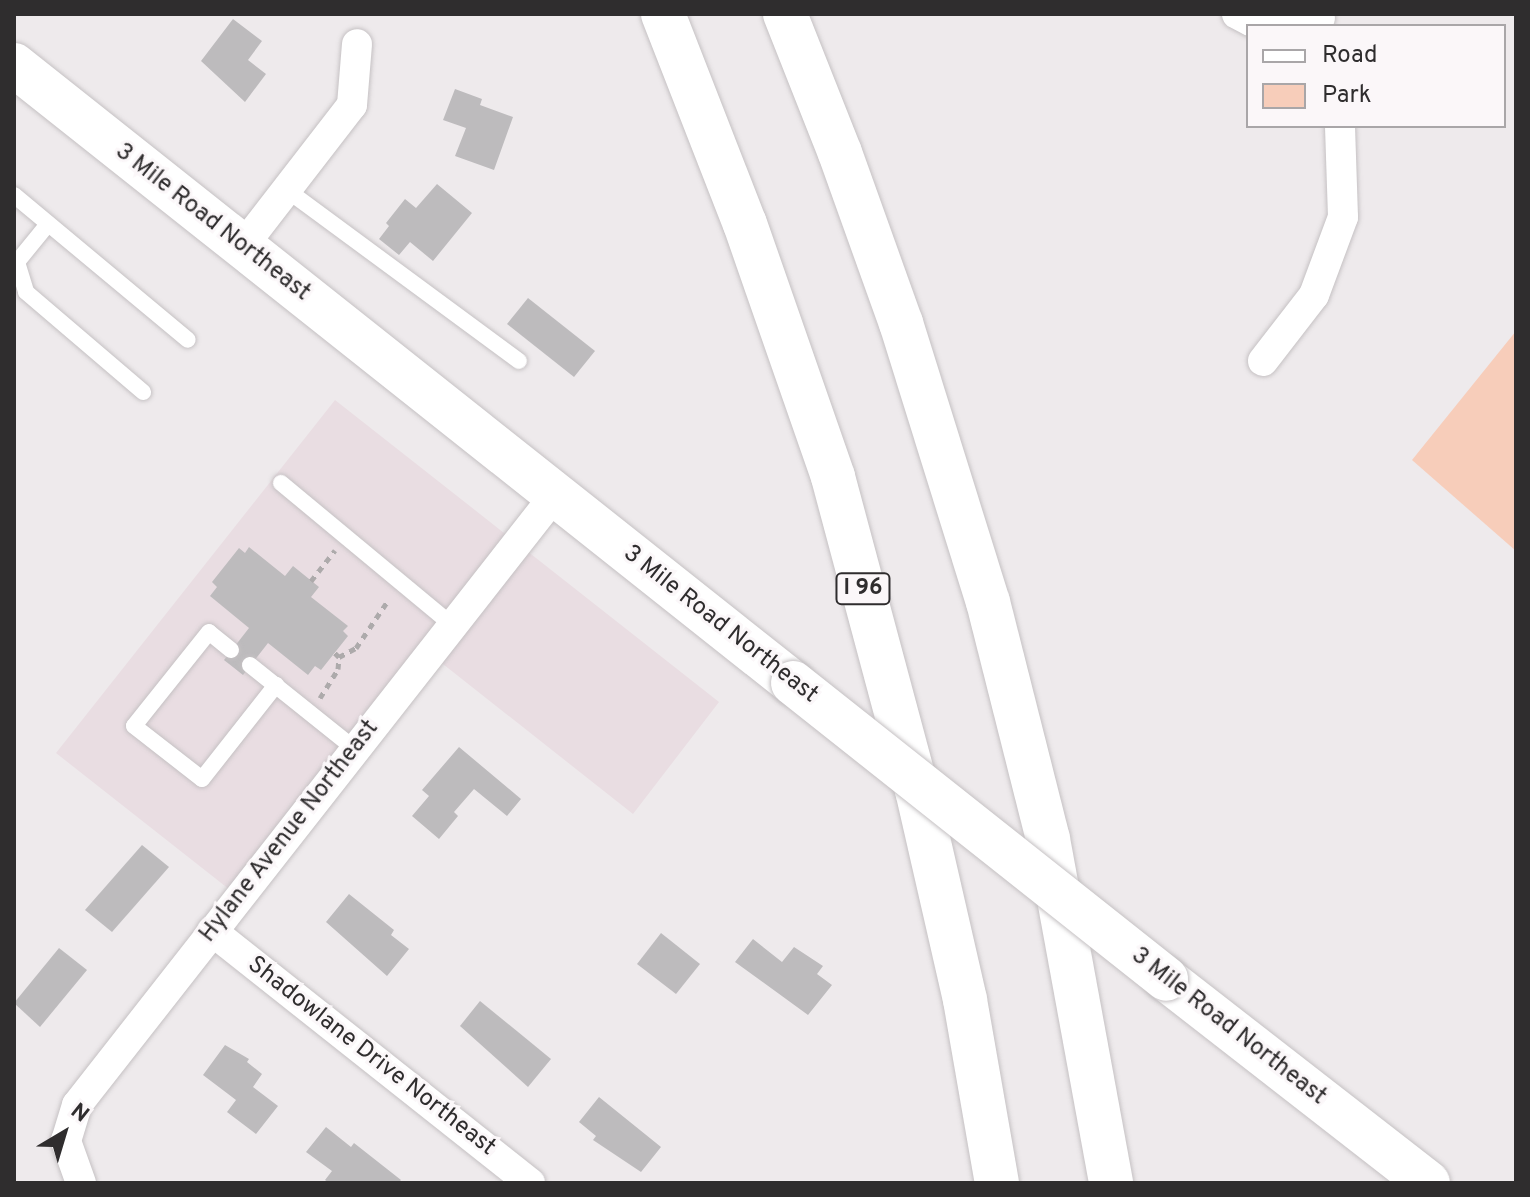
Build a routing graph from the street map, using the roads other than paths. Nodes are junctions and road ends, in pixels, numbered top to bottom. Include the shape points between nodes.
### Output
1 (663, 14) edge
2 (785, 14) edge
3 (1237, 14) edge
4 (1320, 19) edge
5 (357, 44) dead end
6 (14, 65) edge
7 (1340, 128) edge
8 (287, 190) junction
9 (14, 195) edge
10 (48, 224) junction
11 (243, 246) junction
12 (188, 340) dead end
13 (519, 361) dead end
14 (1263, 361) dead end
15 (143, 392) dead end
16 (281, 483) dead end
17 (555, 495) junction
18 (452, 625) junction
19 (231, 650) dead end
20 (250, 665) dead end
21 (276, 685) junction
22 (355, 749) junction
23 (212, 931) junction
24 (81, 1183) edge
25 (530, 1183) edge
26 (997, 1183) edge
27 (1111, 1183) edge
28 (1428, 1183) edge

1 - 26 main road, I 96 via 745,224 833,477 920,805 965,1000
2 - 27 main road via 901,323 988,602 1048,839
3 - 4 street via 1251,21
5 - 8 street via 352,105
6 - 11 main road, 3 Mile Road Northeast
7 - 14 street via 1343,217 1314,295
8 - 11 street
8 - 13 lane
9 - 10 lane
10 - 12 lane
10 - 15 lane via 17,262 26,292
11 - 17 main road, 3 Mile Road Northeast
16 - 18 lane
17 - 18 street, Hylane Avenue Northeast
17 - 28 main road, 3 Mile Road Northeast, bridge
18 - 22 street, Hylane Avenue Northeast
19 - 21 lane via 209,632 134,726 202,779
20 - 21 lane
21 - 22 lane
22 - 23 street, Hylane Avenue Northeast
23 - 24 street, Hylane Avenue Northeast via 77,1105 66,1141
23 - 25 street, Shadowlane Drive Northeast

